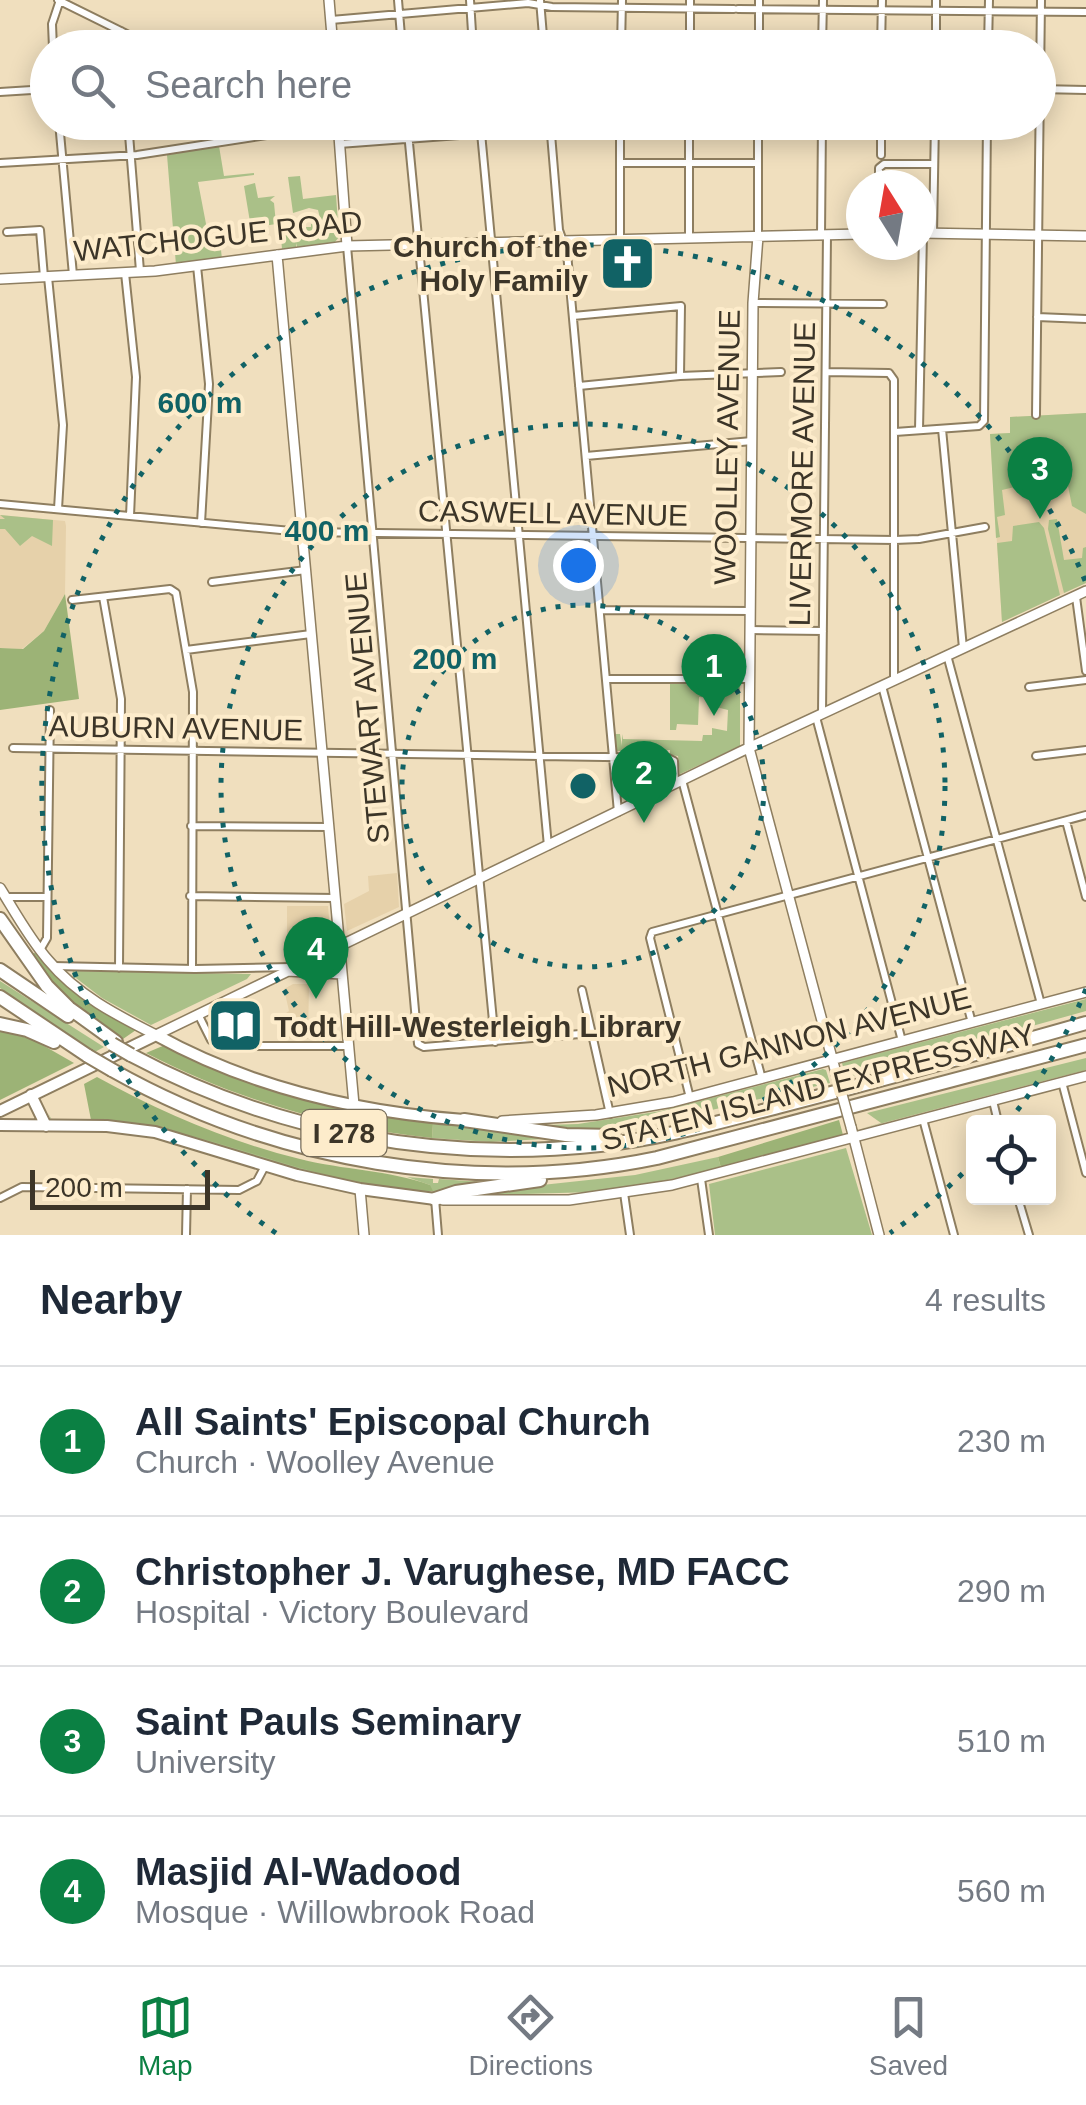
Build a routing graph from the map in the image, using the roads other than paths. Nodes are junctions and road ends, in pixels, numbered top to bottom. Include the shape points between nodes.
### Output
1 (60, 0) edge
2 (329, 0) edge
3 (398, 0) edge
4 (823, 0) edge
5 (882, 0) edge
6 (936, 0) edge
7 (989, 0) edge
8 (1041, 0) edge
9 (540, 3) edge
10 (470, 4) edge
11 (622, 4) edge
12 (690, 4) edge
13 (759, 4) edge
14 (822, 10) junction
15 (882, 10) junction
16 (936, 11) junction
17 (988, 12) junction
18 (1041, 12) junction
19 (1086, 12) edge
20 (399, 14) junction
21 (330, 20) junction
22 (52, 30) edge
23 (121, 30) edge
24 (331, 30) edge
25 (400, 30) edge
26 (472, 30) edge
27 (542, 30) edge
28 (621, 30) edge
29 (690, 30) edge
30 (759, 30) edge
31 (822, 30) edge
32 (881, 30) edge
33 (936, 30) edge
34 (988, 30) edge
35 (1041, 30) edge
36 (1056, 89) edge
37 (1086, 90) edge
38 (30, 91) edge
39 (0, 92) edge
40 (60, 140) edge
41 (129, 140) edge
42 (231, 140) edge
43 (340, 140) edge
44 (395, 140) edge
45 (409, 140) edge
46 (481, 140) edge
47 (552, 140) edge
48 (620, 140) edge
49 (689, 140) edge
50 (758, 140) edge
51 (822, 140) edge
52 (881, 140) edge
53 (935, 140) edge
54 (987, 140) edge
55 (1039, 140) edge
56 (340, 144) junction
57 (130, 155) junction
58 (881, 155) dead end
59 (62, 160) junction
60 (688, 162) junction
61 (0, 163) edge
62 (620, 163) junction
63 (758, 163) junction
64 (934, 164) junction
65 (880, 170) edge
66 (933, 170) edge
67 (7, 232) dead end
68 (936, 233) edge
69 (986, 233) junction
70 (846, 234) edge
71 (1038, 234) junction
72 (824, 235) junction
73 (758, 236) junction
74 (1086, 236) edge
75 (689, 237) junction
76 (620, 240) junction
77 (563, 241) junction
78 (491, 242) junction
79 (419, 243) junction
80 (347, 246) junction
81 (278, 255) junction
82 (925, 260) edge
83 (197, 266) junction
84 (140, 272) junction
85 (125, 273) junction
86 (73, 275) junction
87 (46, 277) junction
88 (0, 279) edge
89 (753, 303) junction
90 (826, 303) junction
91 (883, 304) dead end
92 (573, 316) junction
93 (1037, 318) junction
94 (1086, 319) edge
95 (752, 372) junction
96 (781, 372) dead end
97 (826, 372) junction
98 (680, 376) junction
99 (579, 386) junction
100 (1036, 414) dead end
101 (942, 429) junction
102 (919, 430) junction
103 (894, 432) junction
104 (752, 441) junction
105 (586, 456) junction
106 (0, 504) edge
107 (58, 509) junction
108 (130, 516) junction
109 (201, 523) junction
110 (985, 527) dead end
111 (302, 532) junction
112 (374, 533) junction
113 (951, 533) junction
114 (446, 534) junction
115 (519, 535) junction
116 (593, 536) junction
117 (751, 538) junction
118 (824, 539) junction
119 (895, 540) junction
120 (306, 570) junction
121 (212, 582) dead end
122 (1081, 593) edge
123 (103, 597) junction
124 (72, 600) dead end
125 (600, 610) junction
126 (750, 611) junction
127 (750, 630) junction
128 (823, 631) junction
129 (312, 634) junction
130 (963, 648) junction
131 (186, 650) junction
132 (948, 656) junction
133 (1086, 671) edge
134 (606, 679) junction
135 (749, 679) junction
136 (894, 680) junction
137 (1086, 680) edge
138 (882, 686) junction
139 (1029, 687) dead end
140 (50, 710) dead end
141 (819, 715) junction
142 (14, 748) dead end
143 (748, 748) junction
144 (50, 750) junction
145 (120, 750) junction
146 (1086, 750) edge
147 (192, 752) junction
148 (322, 753) junction
149 (394, 754) junction
150 (466, 754) junction
151 (539, 756) junction
152 (1036, 756) dead end
153 (612, 758) junction
154 (678, 782) junction
155 (618, 812) junction
156 (1086, 815) edge
157 (1066, 820) junction
158 (191, 826) junction
159 (329, 827) junction
160 (997, 840) junction
161 (548, 846) junction
162 (928, 858) junction
163 (858, 876) junction
164 (479, 879) junction
165 (3, 893) edge
166 (788, 895) junction
167 (190, 896) junction
168 (47, 897) junction
169 (1086, 897) edge
170 (336, 898) junction
171 (407, 913) junction
172 (718, 914) junction
173 (0, 919) edge
174 (340, 944) junction
175 (40, 950) junction
176 (53, 966) junction
177 (119, 968) junction
178 (192, 969) junction
179 (288, 969) junction
180 (0, 970) edge
181 (342, 974) junction
182 (582, 990) dead end
183 (1086, 992) edge
184 (0, 998) edge
185 (1041, 1004) junction
186 (198, 1014) junction
187 (972, 1023) junction
188 (1086, 1023) edge
189 (0, 1024) edge
190 (592, 1032) junction
191 (156, 1035) junction
192 (902, 1041) junction
193 (495, 1042) junction
194 (114, 1043) junction
195 (1086, 1045) edge
196 (348, 1046) junction
197 (88, 1056) junction
198 (832, 1060) junction
199 (1086, 1076) edge
200 (762, 1079) junction
201 (1062, 1082) junction
202 (32, 1095) junction
203 (690, 1098) junction
204 (992, 1101) junction
205 (354, 1106) junction
206 (0, 1111) edge
207 (610, 1114) junction
208 (996, 1115) edge
209 (464, 1120) junction
210 (923, 1120) junction
211 (0, 1125) edge
212 (46, 1126) junction
213 (852, 1133) junction
214 (667, 1135) junction
215 (265, 1166) junction
216 (601, 1168) junction
217 (1086, 1173) edge
218 (700, 1179) junction
219 (187, 1189) junction
220 (360, 1189) junction
221 (624, 1193) junction
222 (0, 1198) edge
223 (435, 1199) junction
224 (1020, 1205) edge
225 (186, 1235) edge
226 (364, 1235) edge
227 (438, 1235) edge
228 (630, 1235) edge
229 (709, 1235) edge
230 (879, 1235) edge
231 (954, 1235) edge
232 (1028, 1235) edge

1 - 22 street
1 - 23 street
2 - 21 street
3 - 20 street
4 - 14 street
5 - 15 street
6 - 16 street
7 - 17 street
8 - 18 street
9 - 10 street
9 - 11 street
9 - 27 street
10 - 20 street
10 - 26 street
11 - 12 street
11 - 28 street
12 - 13 street
12 - 29 street
13 - 14 street
13 - 30 street
14 - 15 street
14 - 31 street
15 - 16 street
15 - 32 street
16 - 17 street
16 - 33 street
17 - 18 street
17 - 34 street
18 - 19 street
18 - 35 street
20 - 21 street
20 - 25 street
21 - 24 street
36 - 37 street
38 - 39 street
40 - 59 street
41 - 57 street
42 - 57 street
43 - 56 street
44 - 56 street
45 - 79 street
46 - 78 street
47 - 77 street
48 - 62 street
49 - 60 street
50 - 63 street, WOOLLEY AVENUE
51 - 72 street, LIVERMORE AVENUE
52 - 58 street
53 - 64 street
54 - 69 street
55 - 71 street
56 - 80 street
57 - 59 street
57 - 84 street
59 - 61 street
59 - 86 street
60 - 62 street
60 - 63 street
60 - 75 street
62 - 76 street
63 - 73 street, WOOLLEY AVENUE
64 - 65 street
64 - 66 street
67 - 87 street via 40,230
68 - 69 street
69 - 71 street
69 - 101 street via 982,424
70 - 72 street, WATCHOGUE ROAD
71 - 74 street
71 - 93 street
72 - 73 street, WATCHOGUE ROAD
72 - 90 street, LIVERMORE AVENUE
73 - 75 street, WATCHOGUE ROAD
73 - 89 street, WOOLLEY AVENUE
75 - 76 street, WATCHOGUE ROAD
76 - 77 street, WATCHOGUE ROAD
77 - 78 street, WATCHOGUE ROAD
77 - 92 street
78 - 79 street, WATCHOGUE ROAD
78 - 115 street
79 - 80 street, WATCHOGUE ROAD
79 - 114 street
80 - 81 street, WATCHOGUE ROAD
80 - 112 street, STEWART AVENUE
81 - 83 street, WATCHOGUE ROAD
81 - 111 street
82 - 102 street
83 - 84 street, WATCHOGUE ROAD
83 - 109 street via 209,384
84 - 85 street, WATCHOGUE ROAD
85 - 86 street, WATCHOGUE ROAD
85 - 108 street via 136,377
86 - 87 street, WATCHOGUE ROAD
87 - 88 street, WATCHOGUE ROAD
87 - 107 street via 63,425
89 - 90 street
89 - 95 street, WOOLLEY AVENUE
90 - 91 street
90 - 97 street, LIVERMORE AVENUE
92 - 98 street via 681,306
92 - 99 street
93 - 94 street
93 - 100 street
95 - 96 street
95 - 98 street
95 - 104 street, WOOLLEY AVENUE
97 - 103 street via 892,375
97 - 118 street, LIVERMORE AVENUE
98 - 99 street
99 - 105 street
101 - 102 street
101 - 113 street
102 - 103 street
103 - 119 street
104 - 105 street
104 - 117 street, WOOLLEY AVENUE
105 - 116 street
106 - 107 street, CASWELL AVENUE
107 - 108 street, CASWELL AVENUE
108 - 109 street, CASWELL AVENUE
109 - 111 street, CASWELL AVENUE
110 - 113 street, CASWELL AVENUE
111 - 112 street, CASWELL AVENUE
111 - 120 street
112 - 114 street, CASWELL AVENUE
112 - 149 street, STEWART AVENUE
113 - 119 street, CASWELL AVENUE
113 - 130 street
114 - 115 street, CASWELL AVENUE
114 - 150 street
115 - 116 street, CASWELL AVENUE
115 - 151 street
116 - 117 street, CASWELL AVENUE
116 - 125 street
117 - 118 street, CASWELL AVENUE
117 - 126 street, WOOLLEY AVENUE
118 - 119 street, CASWELL AVENUE
118 - 128 street, LIVERMORE AVENUE
119 - 136 street
120 - 121 street
120 - 129 street
122 - 130 street
122 - 133 street
123 - 124 street
123 - 131 street via 174,589
123 - 145 street via 122,699
125 - 126 street
125 - 134 street
126 - 127 street, WOOLLEY AVENUE
127 - 128 street
127 - 135 street, WOOLLEY AVENUE
128 - 141 street, LIVERMORE AVENUE
129 - 131 street
129 - 148 street
130 - 132 street
131 - 147 street via 194,692
132 - 136 street
132 - 160 street
134 - 135 street
134 - 153 street
135 - 143 street, WOOLLEY AVENUE
136 - 138 street
137 - 139 street
138 - 141 street
138 - 162 street
140 - 144 street
141 - 143 street
141 - 163 street, LIVERMORE AVENUE
142 - 144 street, AUBURN AVENUE
143 - 154 street
143 - 166 street, WOOLLEY AVENUE
144 - 145 street, AUBURN AVENUE
144 - 168 street
145 - 147 street, AUBURN AVENUE
145 - 177 street
146 - 152 street
147 - 148 street, AUBURN AVENUE
147 - 158 street
148 - 149 street, AUBURN AVENUE
148 - 159 street
149 - 150 street, AUBURN AVENUE
149 - 171 street, STEWART AVENUE
150 - 151 street, AUBURN AVENUE
150 - 164 street
151 - 153 street, AUBURN AVENUE
151 - 161 street
153 - 154 street, AUBURN AVENUE via 668,758
153 - 155 street
154 - 155 street
154 - 172 street
155 - 161 street
156 - 157 street
157 - 160 street
157 - 169 street
158 - 159 street
158 - 167 street
159 - 170 street
160 - 162 street
160 - 185 street
161 - 164 street
162 - 163 street
162 - 187 street
163 - 166 street
163 - 192 street, LIVERMORE AVENUE
164 - 171 street
164 - 193 street
165 - 168 street
165 - 175 street
166 - 172 street
166 - 198 street, WOOLLEY AVENUE
167 - 170 street
167 - 178 street
168 - 175 street via 47,938
170 - 174 street
171 - 174 street
171 - 193 street, STEWART AVENUE via 420,1046
172 - 200 street
172 - 203 street via 650,934
173 - 194 highway via 47,986
174 - 179 street
174 - 181 street
175 - 176 street
176 - 177 street
176 - 191 street via 94,1001
177 - 178 street
178 - 179 street
179 - 181 street
179 - 186 street
180 - 194 highway, STATEN ISLAND EXPRESSWAY / I 278
181 - 196 street
182 - 190 street
183 - 185 street, NORTH GANNON AVENUE
184 - 197 highway, STATEN ISLAND EXPRESSWAY / I 278
185 - 187 street, NORTH GANNON AVENUE
186 - 191 street
186 - 196 street via 222,1046
187 - 192 street, NORTH GANNON AVENUE
188 - 214 highway, STATEN ISLAND EXPRESSWAY / I 278
189 - 197 highway
190 - 193 street
190 - 207 street
191 - 202 main road
191 - 205 main road, NORTH GANNON AVENUE via 239,1072
192 - 198 street, NORTH GANNON AVENUE
194 - 214 highway, STATEN ISLAND EXPRESSWAY / I 278, bridge via 192,1085 269,1114 412,1145 536,1150
195 - 216 highway, STATEN ISLAND EXPRESSWAY / I 278
196 - 205 street
197 - 216 highway, STATEN ISLAND EXPRESSWAY / I 278, bridge via 227,1123 352,1158 481,1172
198 - 200 street, NORTH GANNON AVENUE
198 - 213 street, WOOLLEY AVENUE, bridge
199 - 201 street
200 - 203 street, NORTH GANNON AVENUE
201 - 204 street
201 - 217 street
202 - 206 main road
202 - 212 main road
203 - 207 street, NORTH GANNON AVENUE
204 - 208 street
204 - 210 street
205 - 209 main road, NORTH GANNON AVENUE
207 - 209 street, NORTH GANNON AVENUE
209 - 214 highway via 590,1137
210 - 213 street
210 - 231 street
211 - 212 main road
212 - 215 main road via 156,1132
213 - 218 street
213 - 230 street, WOOLLEY AVENUE
215 - 219 street via 257,1182 239,1190
215 - 220 main road
216 - 223 highway
218 - 221 street
218 - 229 street
219 - 222 street via 22,1187
219 - 225 street
220 - 223 main road
220 - 226 street
221 - 223 street via 536,1202
221 - 228 street
223 - 227 street
224 - 232 street

